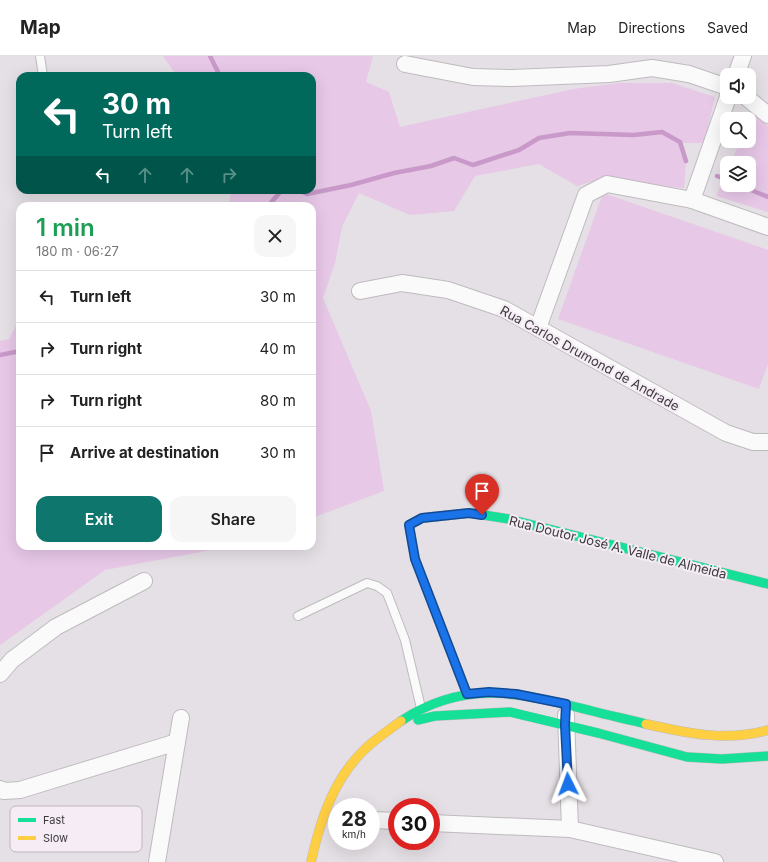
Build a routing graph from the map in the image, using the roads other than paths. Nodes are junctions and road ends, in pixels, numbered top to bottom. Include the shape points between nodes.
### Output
1 (40, 56) edge
2 (743, 56) edge
3 (405, 64) dead end
4 (739, 68) edge
5 (43, 72) edge
6 (720, 85) edge
7 (726, 104) edge
8 (755, 104) edge
9 (768, 115) edge
10 (692, 200) junction
11 (768, 227) edge
12 (360, 291) dead end
13 (538, 328) junction
14 (768, 442) edge
15 (144, 581) dead end
16 (768, 584) edge
17 (298, 616) dead end
18 (0, 674) edge
19 (467, 694) junction
20 (566, 704) junction
21 (421, 709) junction
22 (181, 718) dead end
23 (422, 719) junction
24 (565, 725) junction
25 (390, 729) junction
26 (768, 730) edge
27 (177, 742) junction
28 (768, 756) edge
29 (0, 789) edge
30 (330, 798) edge
31 (328, 820) edge
32 (440, 822) edge
33 (570, 829) junction
34 (153, 860) edge
35 (311, 862) edge
36 (716, 862) edge

1 - 5 lane
2 - 4 street
3 - 6 street via 472,77 512,78 609,74 652,68 689,74
7 - 10 street
8 - 9 street
10 - 11 street
10 - 13 street via 607,184 586,195
12 - 13 street, Rua Carlos Drumond de Andrade via 402,283 448,290 504,309
13 - 14 street, Rua Carlos Drumond de Andrade via 726,433 753,442
15 - 18 street via 56,627 12,660
16 - 19 street, Rua Doutor José A. Valle de Almeida via 509,519 469,513 422,518 409,525 415,559
17 - 21 lane via 367,583 387,593 405,640
19 - 20 street via 516,694
19 - 21 street
20 - 24 street
20 - 26 street via 687,734 747,735
21 - 23 lane
21 - 25 street
22 - 27 street
23 - 24 street via 510,712
23 - 25 street
24 - 28 street via 687,757 722,759
24 - 33 street
25 - 30 street via 364,750 341,779
27 - 29 street via 20,790
27 - 34 street
31 - 35 street
32 - 33 street
33 - 36 street

